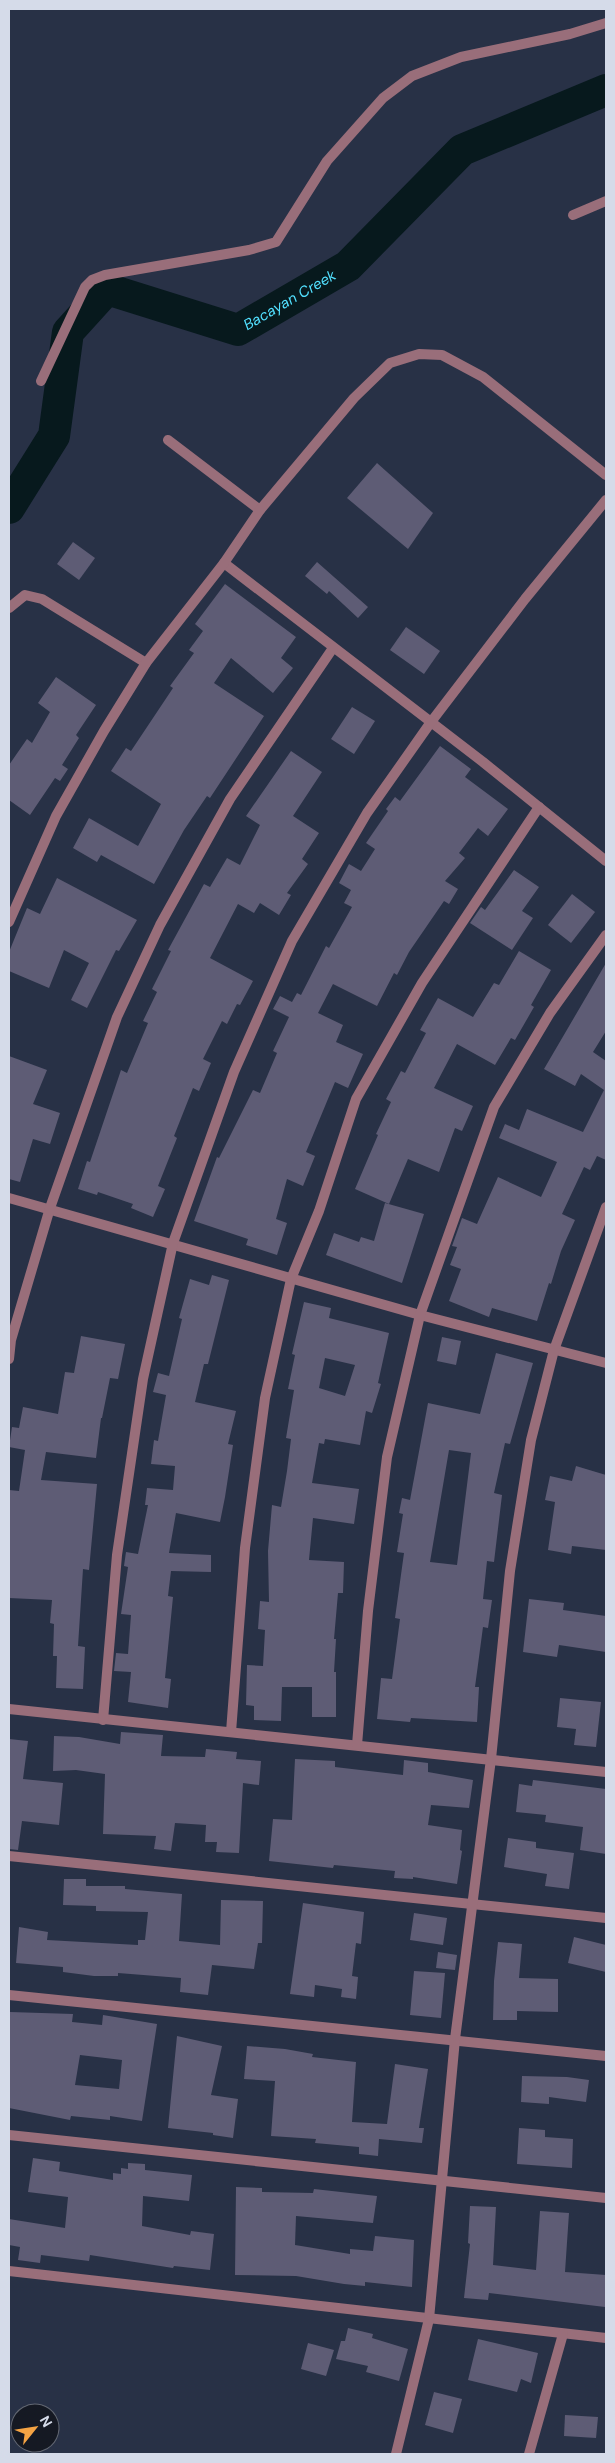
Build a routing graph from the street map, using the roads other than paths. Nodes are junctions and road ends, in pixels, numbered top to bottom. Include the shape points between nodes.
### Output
1 (606, 23) edge
2 (606, 201) edge
3 (573, 215) dead end
4 (41, 381) dead end
5 (168, 440) dead end
6 (606, 476) edge
7 (606, 500) edge
8 (260, 510) junction
9 (224, 563) junction
10 (9, 608) edge
11 (333, 648) junction
12 (146, 663) junction
13 (431, 722) junction
14 (539, 807) junction
15 (606, 861) edge
16 (9, 922) edge
17 (606, 935) edge
18 (9, 1198) edge
19 (606, 1206) edge
20 (50, 1208) junction
21 (173, 1243) junction
22 (292, 1279) junction
23 (420, 1315) junction
24 (554, 1350) junction
25 (9, 1359) edge
26 (606, 1363) edge
27 (9, 1709) edge
28 (103, 1720) junction
29 (231, 1732) junction
30 (357, 1745) junction
31 (491, 1759) junction
32 (606, 1772) edge
33 (9, 1856) edge
34 (472, 1904) junction
35 (606, 1918) edge
36 (9, 1995) edge
37 (455, 2039) junction
38 (606, 2056) edge
39 (9, 2134) edge
40 (441, 2181) junction
41 (606, 2198) edge
42 (9, 2271) edge
43 (429, 2319) junction
44 (563, 2334) junction
45 (606, 2338) edge
46 (396, 2454) edge
47 (529, 2454) edge

1 - 4 street via 461,57 412,76 383,98 327,161 276,242 92,280 85,287
2 - 3 street
5 - 8 street
6 - 8 street via 482,377 442,354 419,354 390,363 354,398
7 - 13 street
8 - 9 street
9 - 11 street
9 - 12 street
10 - 12 street via 25,596 42,599
11 - 13 street
11 - 20 street via 230,799 160,925 117,1017
12 - 16 street via 56,816
13 - 14 street
13 - 21 street via 367,814 292,941 234,1072
14 - 15 street
14 - 22 street via 422,983 356,1100
17 - 23 street via 550,1013 494,1107
18 - 20 street
19 - 24 street
20 - 21 street
20 - 25 street via 11,1340
21 - 22 street
21 - 28 street via 143,1379 116,1555
22 - 23 street
22 - 29 street via 265,1398 246,1538
23 - 24 street
23 - 30 street via 388,1457 368,1611
24 - 26 street
24 - 31 street via 531,1440 513,1552
27 - 28 street
28 - 29 street
29 - 30 street
30 - 31 street
31 - 32 street
31 - 34 street
33 - 34 street
34 - 35 street
34 - 37 street
36 - 37 street
37 - 38 street
37 - 40 street
39 - 40 street
40 - 41 street
40 - 43 street
42 - 43 street
43 - 44 street
43 - 46 street
44 - 45 street
44 - 47 street

